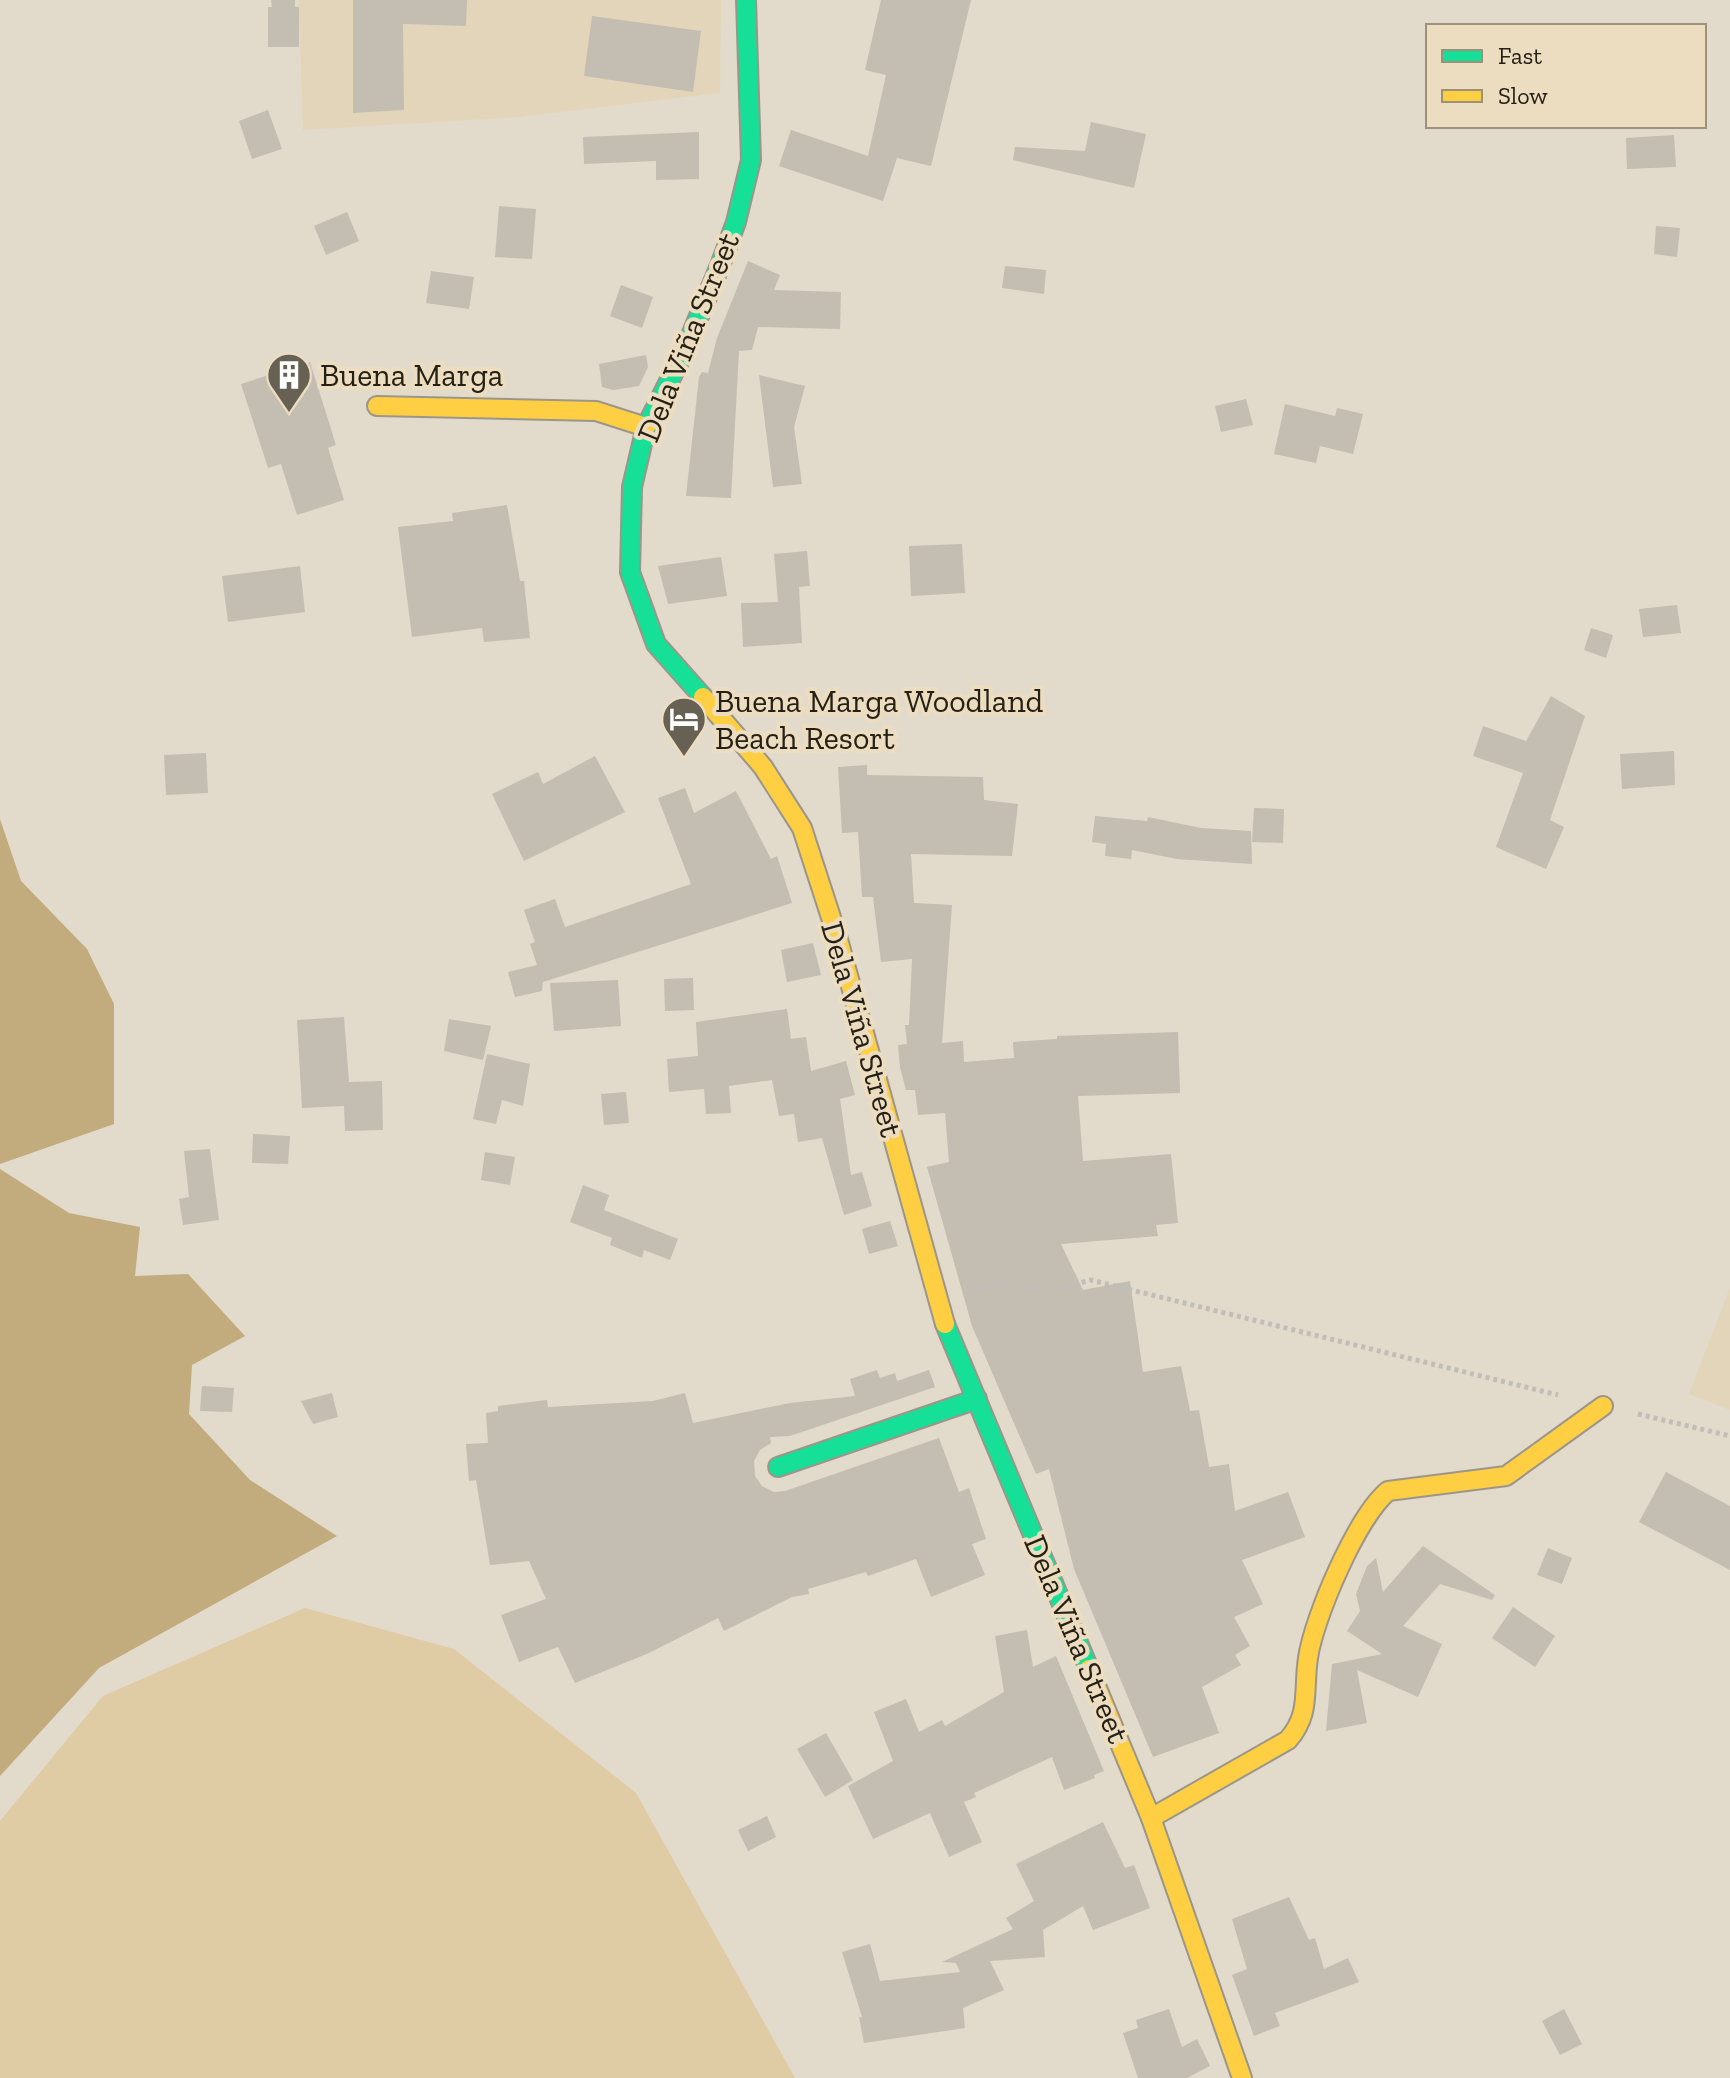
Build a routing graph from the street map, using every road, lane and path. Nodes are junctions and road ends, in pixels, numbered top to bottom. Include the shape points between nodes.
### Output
1 (746, 0) edge
2 (377, 406) dead end
3 (646, 427) junction
4 (934, 1291) junction
5 (977, 1399) junction
6 (1603, 1406) junction
7 (1730, 1436) edge
8 (778, 1467) dead end
9 (1151, 1818) junction
10 (1242, 2078) edge

1 - 3 street, Dela Viña Street via 751,160 721,263
2 - 3 street via 596,411
3 - 4 street, Dela Viña Street via 632,487 630,572 656,644 763,767 802,828 837,936
4 - 5 street, Dela Viña Street
4 - 6 path via 1008,1285 1053,1290 1091,1280
5 - 8 street
5 - 9 street, Dela Viña Street
6 - 7 path
6 - 9 street via 1506,1476 1388,1491 1374,1503 1344,1555 1308,1655 1303,1723 1288,1740
9 - 10 street, Dela Viña Street

